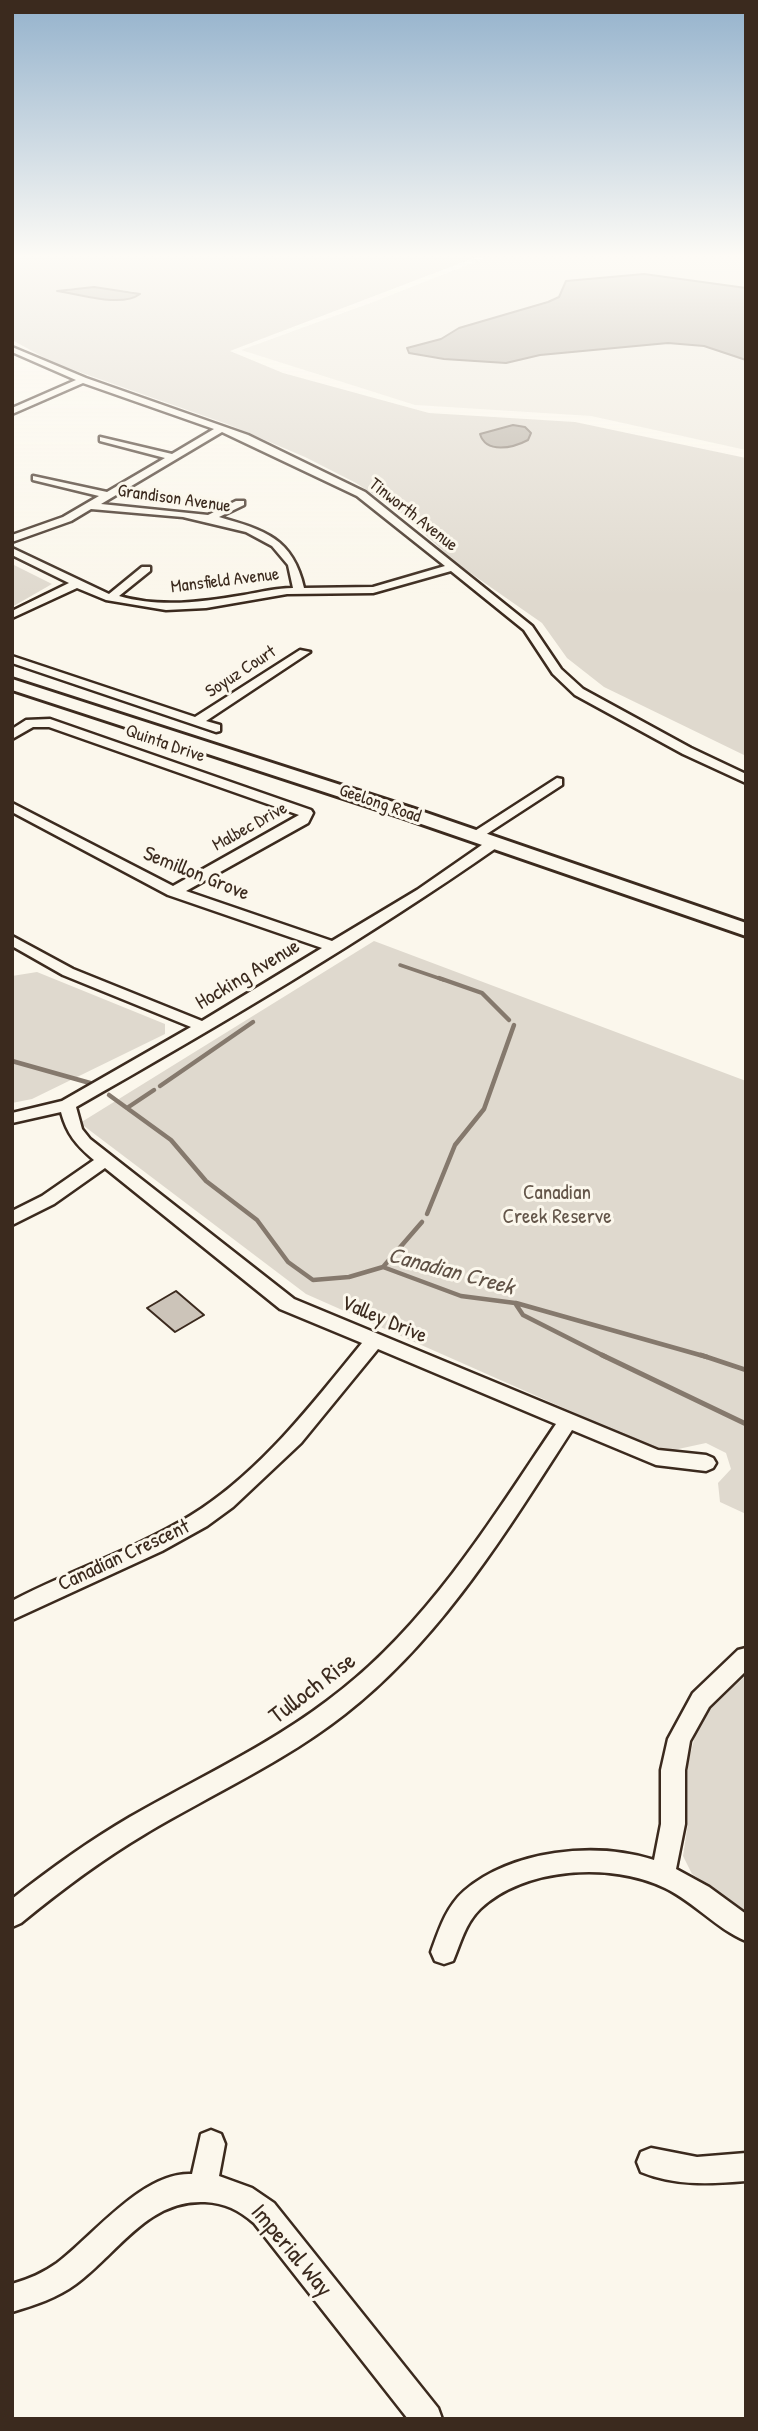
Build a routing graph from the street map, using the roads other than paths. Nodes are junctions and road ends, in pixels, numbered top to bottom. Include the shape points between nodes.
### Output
1 (55, 368) edge
2 (83, 380) junction
3 (12, 411) edge
4 (221, 429) junction
5 (103, 439) dead end
6 (173, 457) junction
7 (36, 478) dead end
8 (108, 495) junction
9 (240, 503) dead end
10 (91, 506) junction
11 (209, 518) junction
12 (12, 539) edge
13 (12, 551) edge
14 (451, 568) junction
15 (146, 569) dead end
16 (74, 583) junction
17 (299, 591) junction
18 (110, 598) junction
19 (12, 615) edge
20 (304, 652) dead end
21 (12, 659) edge
22 (12, 684) edge
23 (197, 721) junction
24 (216, 727) dead end
25 (12, 735) edge
26 (746, 779) edge
27 (557, 782) dead end
28 (12, 807) edge
29 (307, 814) joint
30 (484, 840) junction
31 (173, 892) junction
32 (746, 930) edge
33 (12, 940) edge
34 (334, 947) junction
35 (203, 1027) junction
36 (67, 1105) junction
37 (45, 1112) junction
38 (12, 1118) edge
39 (84, 1143) junction
40 (105, 1160) junction
41 (12, 1219) edge
42 (373, 1341) junction
43 (568, 1421) junction
44 (706, 1463) dead end
45 (12, 1611) edge
46 (746, 1657) edge
47 (663, 1875) junction
48 (12, 1914) edge
49 (746, 1930) edge
50 (444, 1952) dead end
51 (211, 2144) dead end
52 (651, 2162) dead end
53 (746, 2167) edge
54 (204, 2186) junction
55 (12, 2298) edge
56 (427, 2419) edge

1 - 2 street, Tinworth Avenue
2 - 3 street
2 - 4 street, Tinworth Avenue
4 - 6 street
4 - 14 street, Tinworth Avenue via 361,494
5 - 6 street
6 - 8 street
7 - 8 street
8 - 10 street
9 - 11 street
10 - 11 street, Grandison Avenue
10 - 12 street via 62,522
11 - 17 street, Grandison Avenue via 250,530 281,548 297,568
13 - 16 street, Mansfield Avenue
14 - 17 street, Mansfield Avenue via 373,590
14 - 26 street, Tinworth Avenue via 531,631 553,666 579,692
15 - 18 street
16 - 18 street, Mansfield Avenue
16 - 19 street
17 - 18 street, Mansfield Avenue via 187,606 141,605
20 - 23 street, Soyuz Court
21 - 23 street
22 - 30 main road, Geelong Road
23 - 24 street
25 - 29 street, Quinta Drive via 28,724 50,723
27 - 30 street, Hocking Avenue
28 - 31 street, Semillon Grove
29 - 31 street, Malbec Drive
30 - 32 main road, Geelong Road
30 - 34 street, Hocking Avenue
31 - 34 street, Semillon Grove
33 - 35 street via 68,972
34 - 35 street, Hocking Avenue
35 - 36 street, Hocking Avenue
36 - 37 street, Hocking Avenue
36 - 39 street, Valley Drive via 74,1130
37 - 38 street, Hocking Avenue
37 - 39 street, Valley Drive via 62,1131
39 - 40 street, Valley Drive
40 - 41 street
40 - 42 street, Valley Drive via 281,1300
42 - 43 street, Valley Drive
42 - 45 street, Canadian Crescent via 286,1448 242,1490 155,1545
43 - 44 street, Valley Drive via 662,1459
43 - 48 street, Tulloch Rise via 454,1590 385,1667 287,1742 112,1840
46 - 47 street via 701,1700 679,1739 674,1760 673,1824
47 - 49 street via 708,1900
47 - 50 street via 593,1861 529,1870 493,1886 470,1903 450,1930
51 - 54 street
52 - 53 street via 697,2171
54 - 55 street, Imperial Way via 159,2195 60,2279 33,2294
54 - 56 street, Imperial Way via 243,2197 264,2213

